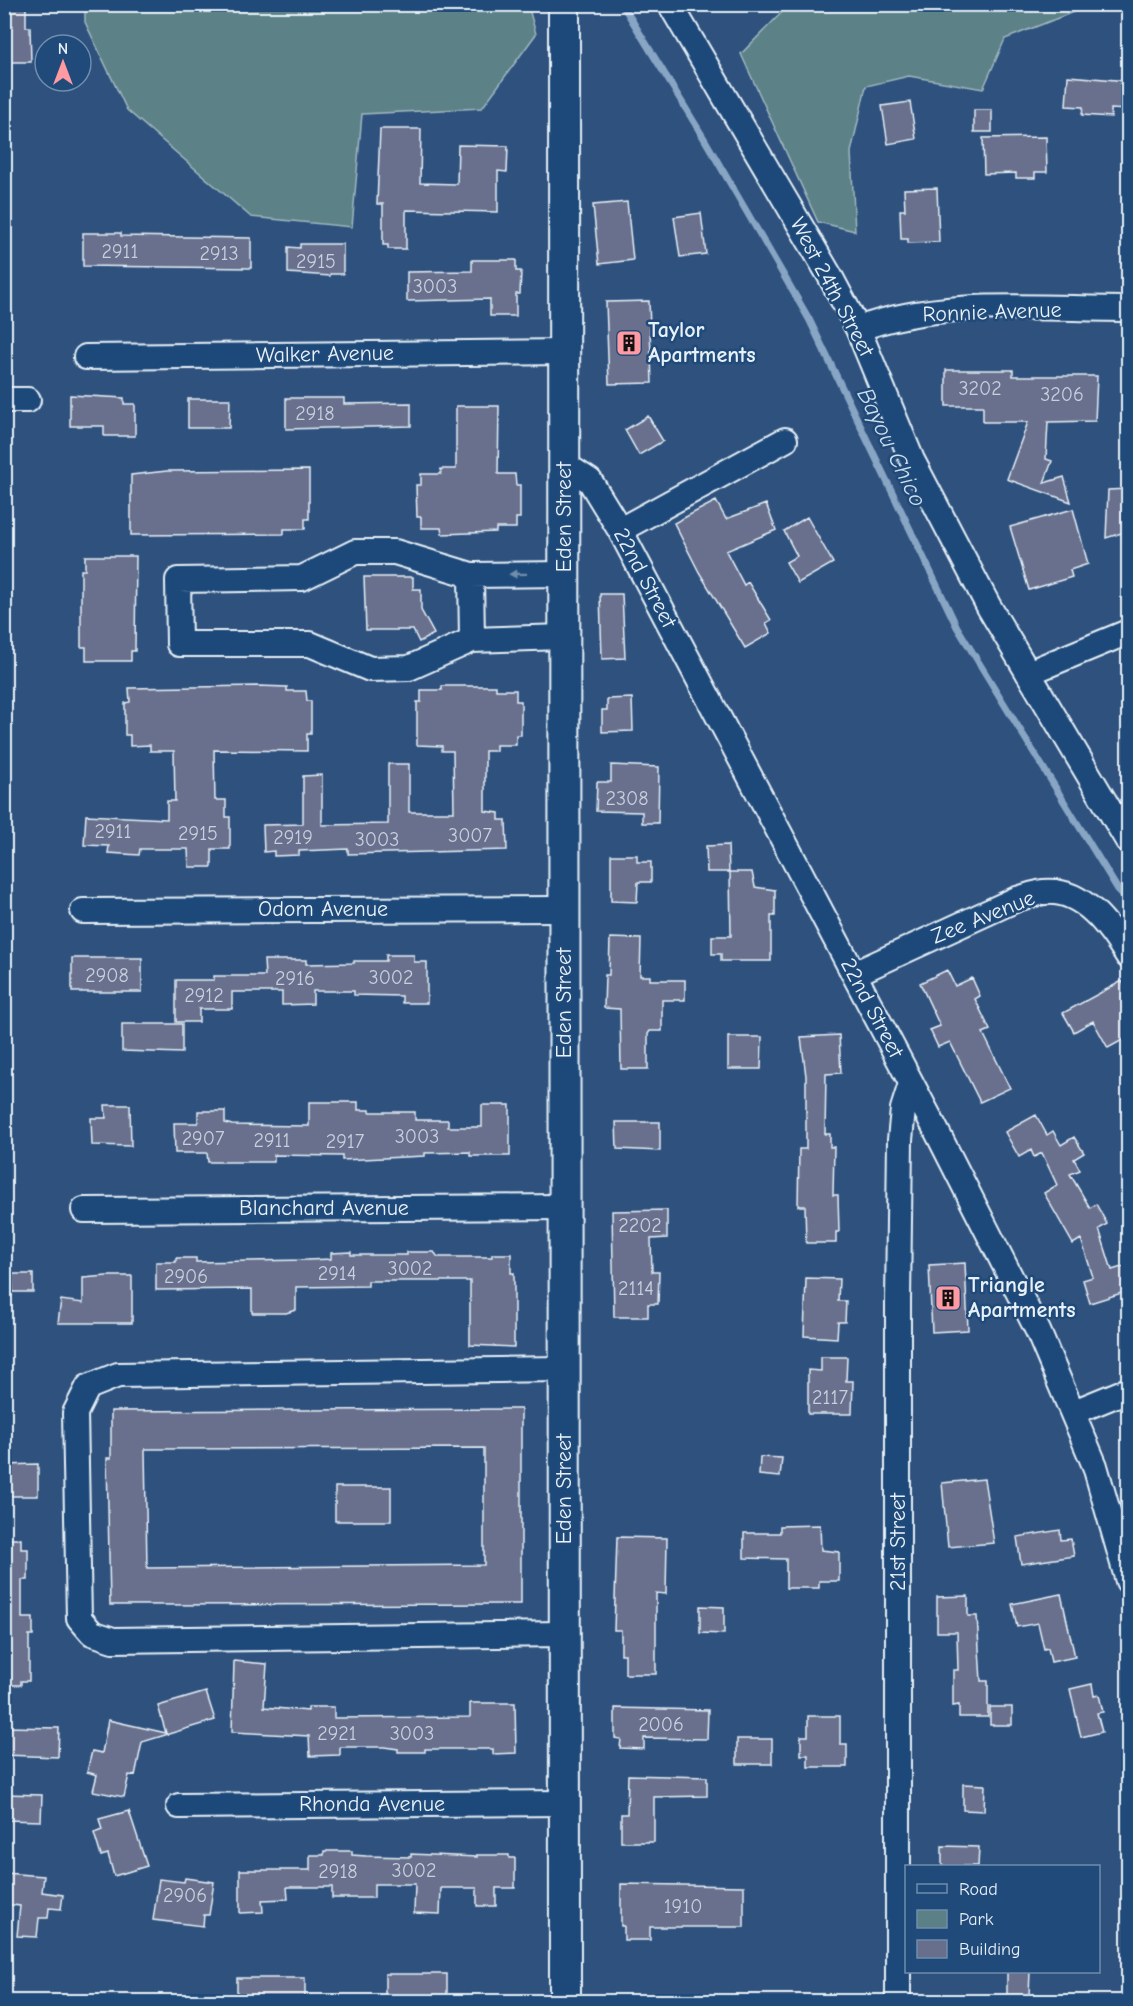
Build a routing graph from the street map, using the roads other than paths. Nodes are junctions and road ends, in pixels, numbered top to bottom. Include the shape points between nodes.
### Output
1 (564, 4) edge
2 (670, 4) edge
3 (1128, 309) edge
4 (858, 329) junction
5 (564, 352) junction
6 (86, 357) dead end
7 (785, 440) dead end
8 (564, 464) junction
9 (620, 530) junction
10 (564, 574) junction
11 (471, 575) junction
12 (1128, 632) edge
13 (564, 637) junction
14 (472, 640) junction
15 (1028, 673) junction
16 (1128, 841) edge
17 (564, 909) junction
18 (83, 911) dead end
19 (1128, 956) edge
20 (854, 974) junction
21 (911, 1084) junction
22 (564, 1207) junction
23 (84, 1210) dead end
24 (564, 1369) junction
25 (1128, 1390) edge
26 (1074, 1412) junction
27 (1128, 1581) edge
28 (565, 1634) junction
29 (565, 1803) junction
30 (179, 1806) dead end
31 (565, 2001) edge
32 (898, 2001) edge

1 - 5 street, Eden Street
2 - 4 street, West 24th Street
3 - 4 street, Ronnie Avenue via 934,311 889,318
4 - 15 street, West 24th Street via 912,460
5 - 6 street, Walker Avenue
5 - 8 street, Eden Street
7 - 9 street
8 - 9 street, 22nd Street via 590,482
8 - 10 street, Eden Street
9 - 20 street, 22nd Street
10 -> 11 street
10 - 13 street, Eden Street
11 - 14 street
11 - 14 street via 395,552 355,552 302,578 178,580 179,644 310,644 369,669 409,668
12 - 15 street
13 - 14 street
13 - 17 street, Eden Street
15 - 16 street, West 24th Street
17 - 18 street, Odom Avenue
17 - 22 street, Eden Street
19 - 20 street, Zee Avenue via 1091,909 1078,899 1044,892 1017,899
20 - 21 street, 22nd Street
21 - 26 street, 22nd Street via 1038,1331
21 - 32 street, 21st Street via 903,1109 900,1140 898,1278
22 - 23 street, Blanchard Avenue
22 - 24 street, Eden Street
24 - 28 street, Eden Street
24 - 28 street via 118,1375 88,1387 75,1413 79,1618 92,1633 114,1640
25 - 26 street
26 - 27 street, 22nd Street via 1095,1466
28 - 29 street, Eden Street
29 - 30 street, Rhonda Avenue
29 - 31 street, Eden Street

